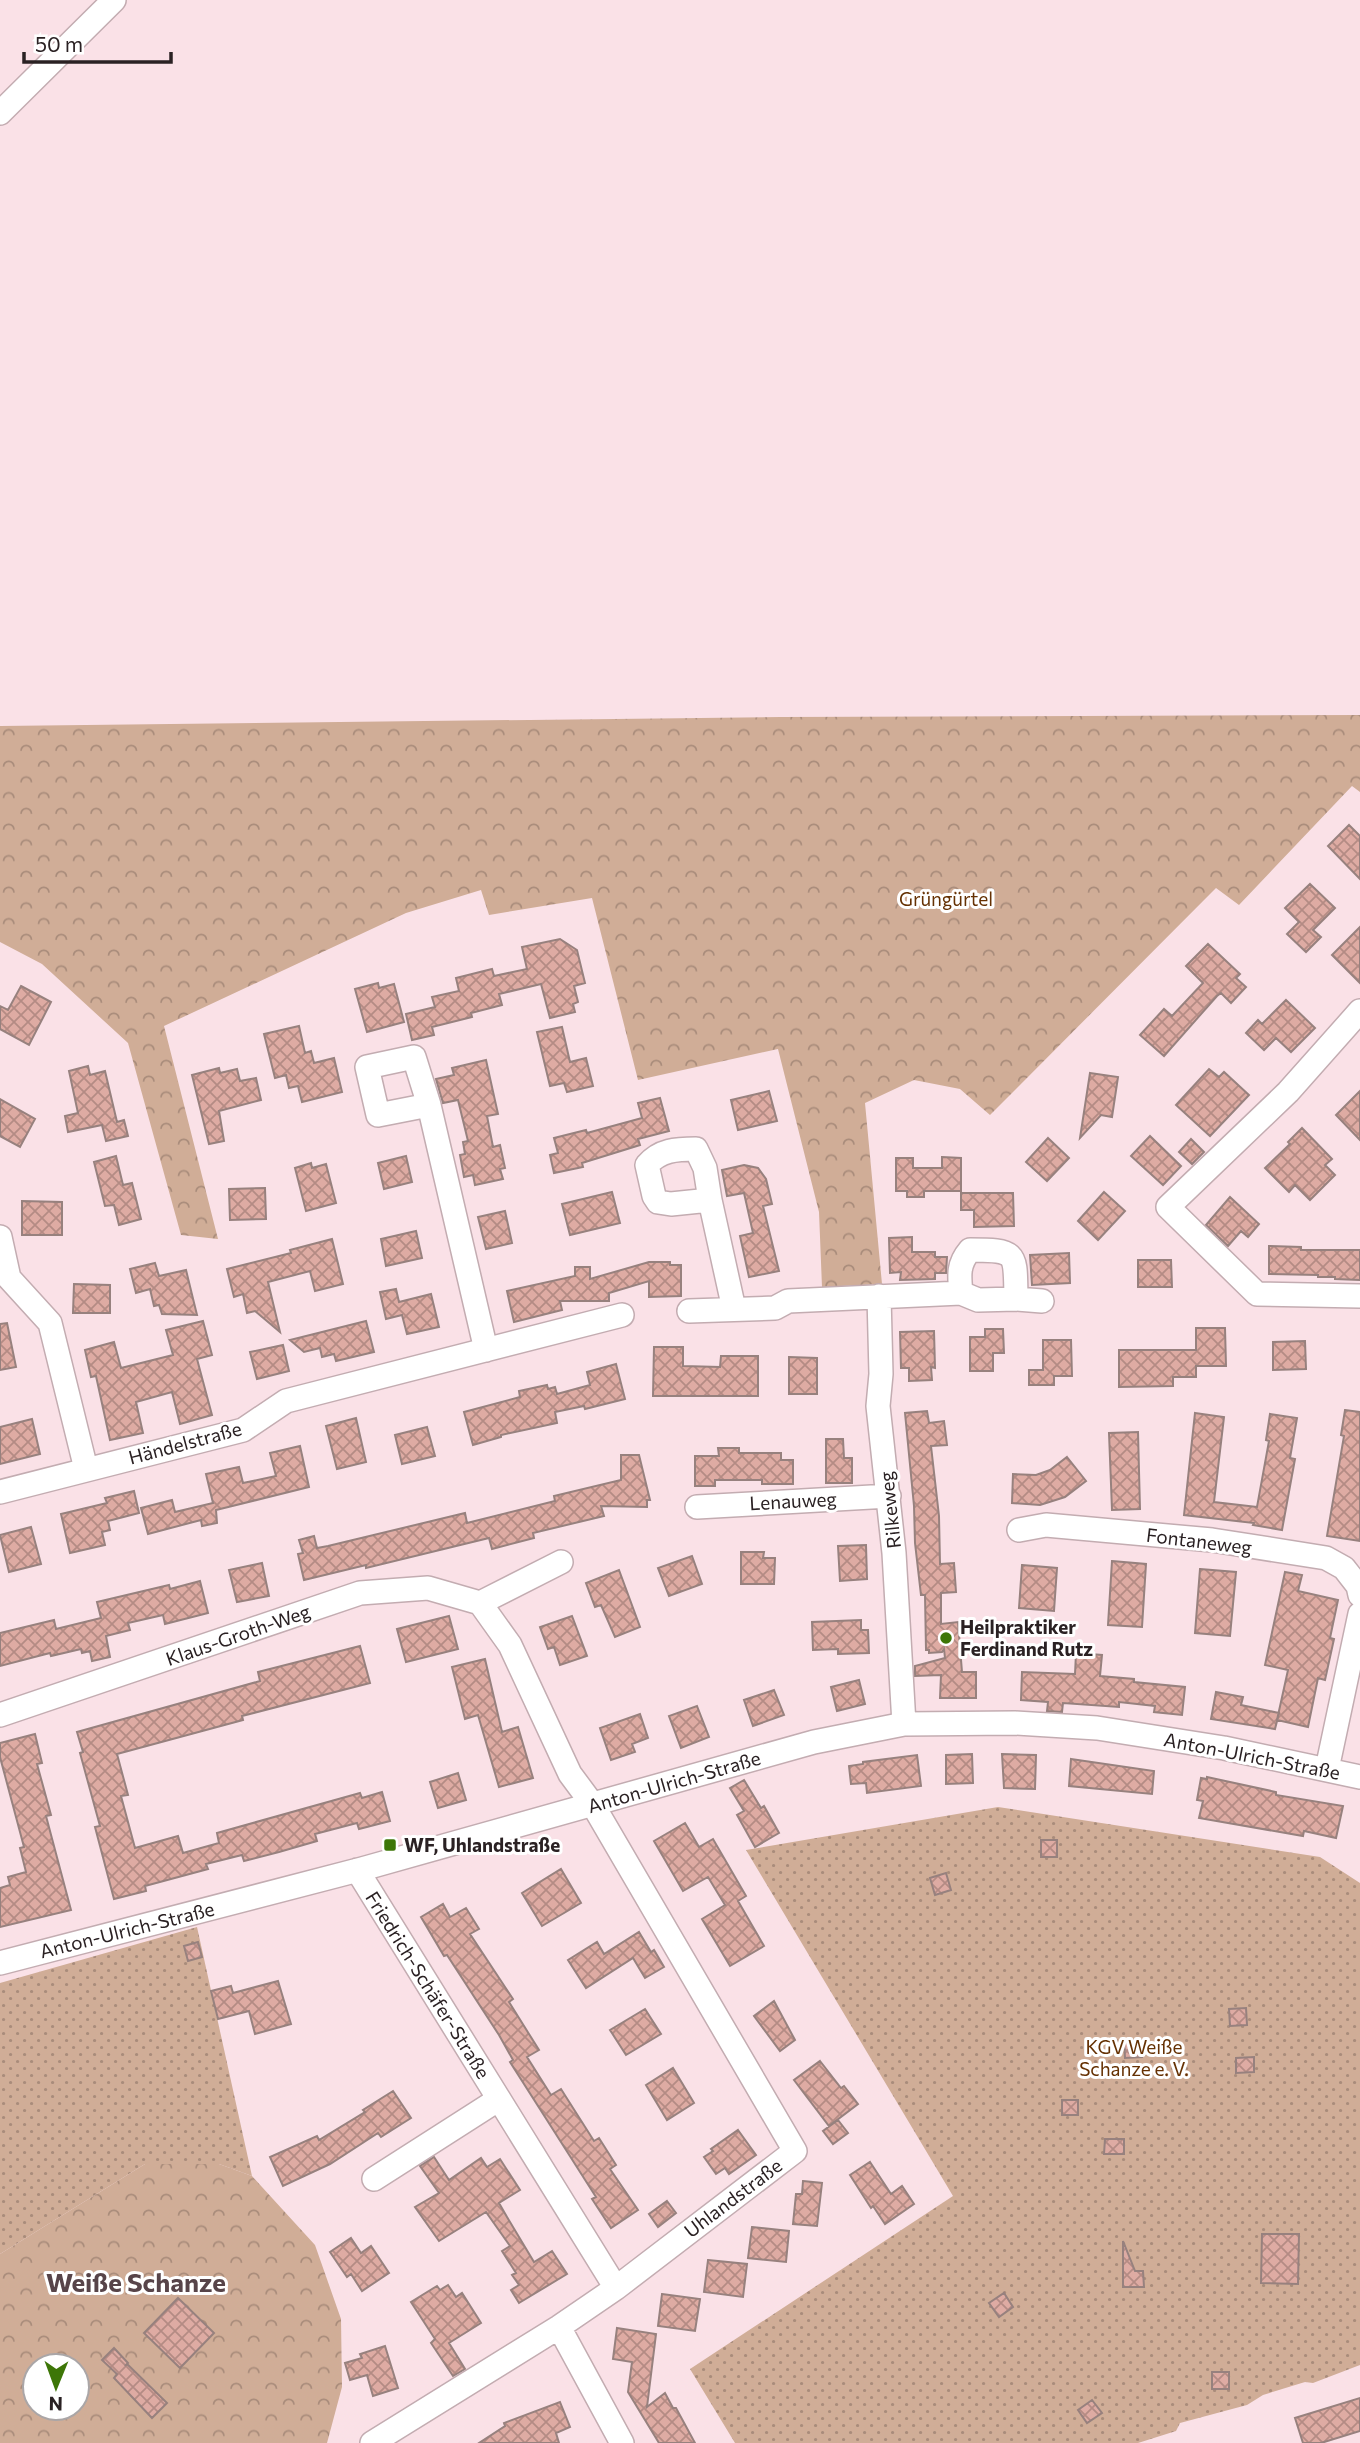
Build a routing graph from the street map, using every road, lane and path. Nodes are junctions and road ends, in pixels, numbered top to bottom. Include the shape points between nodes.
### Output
1 (114, 0) edge
2 (0, 113) edge
3 (1360, 1012) edge
4 (429, 1105) dead end
5 (709, 1200) dead end
6 (0, 1237) edge
7 (961, 1293) junction
8 (879, 1296) junction
9 (1360, 1296) edge
10 (1016, 1299) junction
11 (1042, 1301) dead end
12 (734, 1309) junction
13 (689, 1311) dead end
14 (622, 1315) dead end
15 (486, 1350) junction
16 (86, 1469) junction
17 (0, 1492) edge
18 (889, 1496) junction
19 (698, 1507) dead end
20 (1020, 1530) dead end
21 (561, 1562) dead end
22 (1360, 1595) edge
23 (480, 1603) junction
24 (1360, 1614) edge
25 (0, 1715) edge
26 (904, 1724) junction
27 (1327, 1769) junction
28 (1360, 1777) edge
29 (593, 1805) junction
30 (357, 1870) junction
31 (0, 1963) edge
32 (499, 2099) junction
33 (374, 2179) dead end
34 (616, 2287) junction
35 (559, 2327) junction
36 (372, 2443) edge
37 (622, 2443) edge

1 - 2 street
3 - 9 street via 1288,1093 1168,1207 1257,1294
4 - 15 street
5 - 12 street
6 - 16 street via 9,1278 50,1323
7 - 8 street
7 - 10 street via 978,1300
7 - 10 street via 959,1269 970,1250 1000,1250 1015,1262
8 - 12 street
8 - 18 street, Rilkeweg via 878,1406
10 - 11 street
12 - 13 street
14 - 15 street, Händelstraße
15 - 16 street, Händelstraße via 286,1401 243,1430
16 - 17 street, Händelstraße
18 - 19 street, Lenauweg
18 - 26 street, Rilkeweg
20 - 22 street, Fontaneweg via 1046,1525 1212,1540 1326,1558 1344,1568
21 - 23 street
23 - 25 street, Klaus-Groth-Weg via 428,1588 360,1594
23 - 29 street via 510,1645 570,1774
24 - 27 street
26 - 27 street, Anton-Ulrich-Straße via 1097,1728
26 - 29 street, Anton-Ulrich-Straße via 814,1742
27 - 28 street, Anton-Ulrich-Straße
29 - 30 street, Anton-Ulrich-Straße
29 - 34 street, Uhlandstraße via 795,2151
30 - 31 street, Anton-Ulrich-Straße
30 - 32 street, Friedrich-Schäfer-Straße
32 - 33 street, Friedrich-Schäfer-Straße
32 - 34 street, Friedrich-Schäfer-Straße
34 - 35 street, Uhlandstraße
35 - 36 street, Uhlandstraße
35 - 37 street

